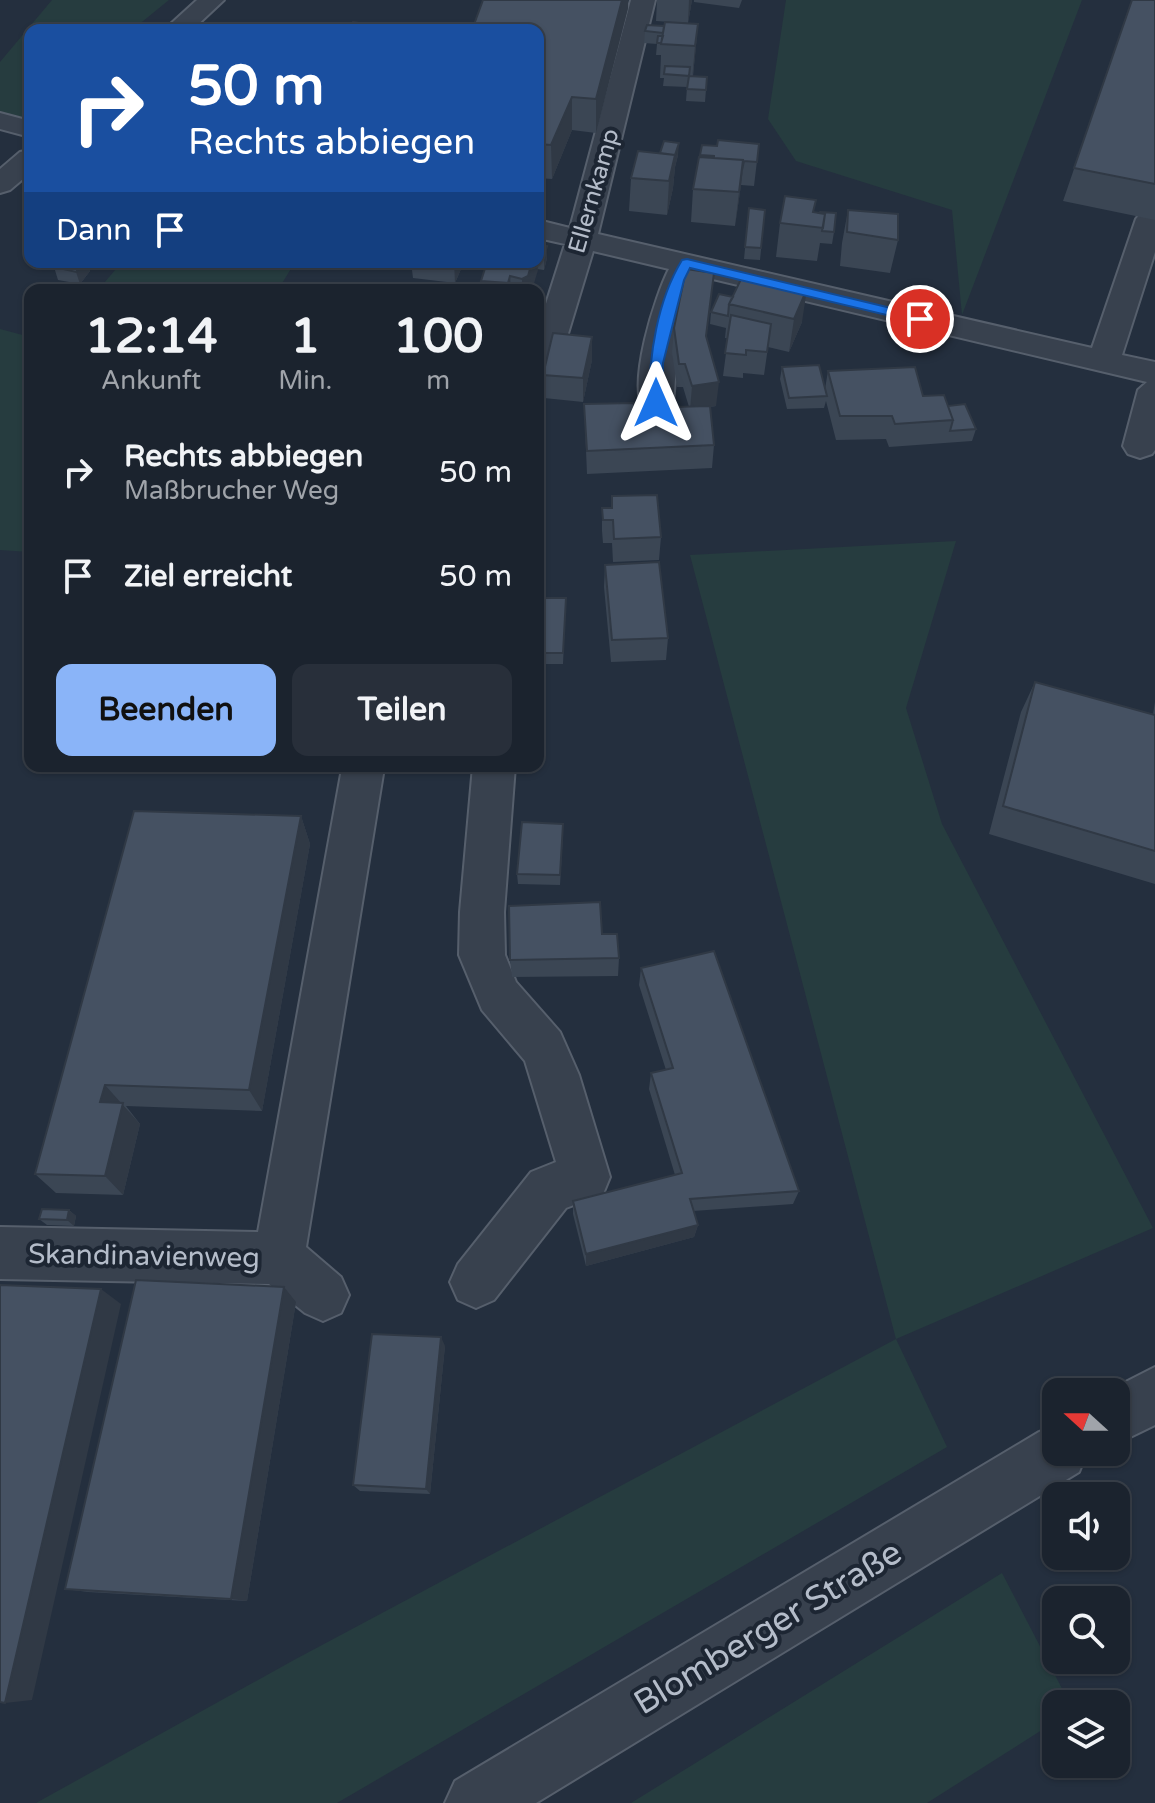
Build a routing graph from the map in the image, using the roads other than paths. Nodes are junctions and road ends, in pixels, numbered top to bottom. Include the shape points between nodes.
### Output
1 (212, 0) edge
2 (643, 0) edge
3 (184, 24) edge
4 (0, 121) edge
5 (24, 127) edge
6 (24, 163) edge
7 (0, 184) edge
8 (1151, 219) dead end
9 (544, 230) edge
10 (580, 239) junction
11 (687, 263) junction
12 (544, 360) edge
13 (1103, 362) junction
14 (1155, 373) edge
15 (1155, 390) edge
16 (656, 403) dead end
17 (1140, 446) dead end
18 (494, 772) edge
19 (362, 774) dead end
20 (0, 1253) edge
21 (279, 1258) junction
22 (476, 1282) dead end
23 (323, 1295) dead end
24 (1155, 1394) edge
25 (1130, 1409) edge
26 (1042, 1462) edge
27 (477, 1803) edge

1 - 3 street
2 - 10 street, Ellernkamp
4 - 5 street
6 - 7 street
8 - 13 street
9 - 10 street
10 - 11 street
10 - 12 street, Ellernkamp
11 - 13 street
11 - 16 street via 656,363
13 - 14 street
15 - 17 street
18 - 22 street via 482,955 498,995 543,1047 585,1177 549,1189
19 - 21 street
20 - 21 street, Skandinavienweg
21 - 23 street, Skandinavienweg
24 - 25 street
26 - 27 street, Blomberger Straße

